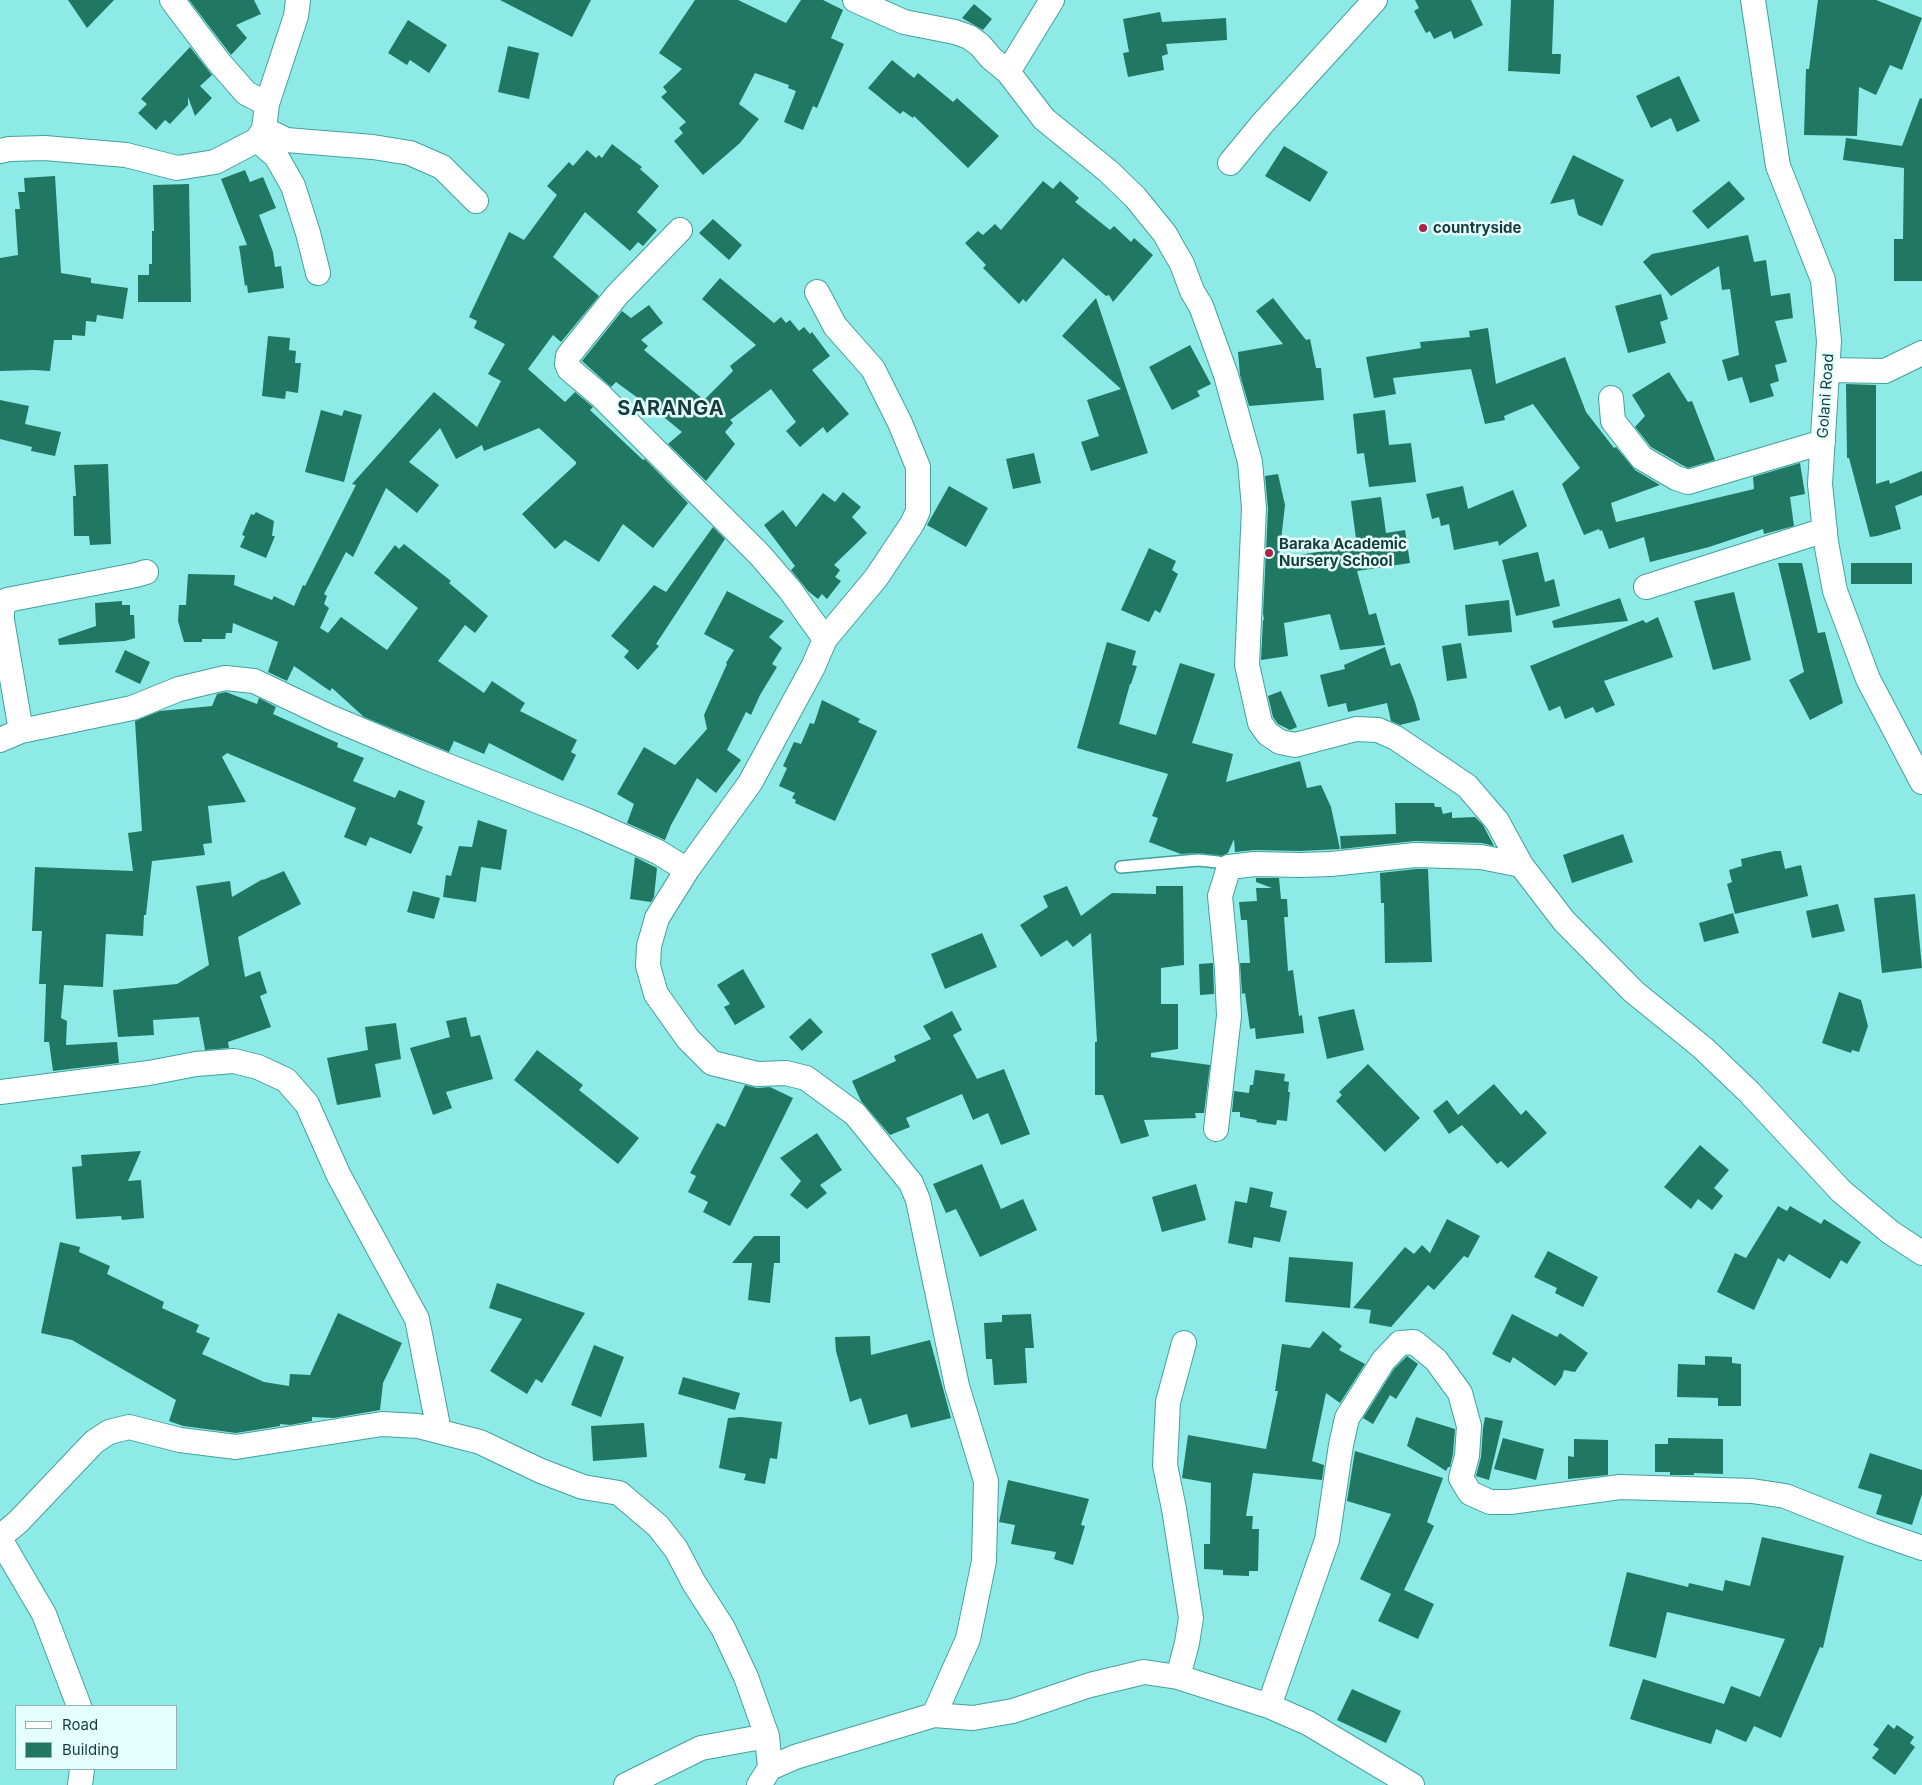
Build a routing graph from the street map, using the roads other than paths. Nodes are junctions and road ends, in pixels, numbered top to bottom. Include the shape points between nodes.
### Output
1 (172, 0) edge
2 (298, 0) edge
3 (854, 0) edge
4 (1052, 0) edge
5 (1375, 0) edge
6 (1753, 0) edge
7 (1008, 72) junction
8 (267, 104) junction
9 (260, 135) junction
10 (0, 151) edge
11 (1230, 163) dead end
12 (476, 201) dead end
13 (680, 230) dead end
14 (318, 273) dead end
15 (817, 292) dead end
16 (1922, 354) edge
17 (1828, 370) junction
18 (1611, 398) dead end
19 (1823, 442) junction
20 (1825, 530) junction
21 (146, 572) dead end
22 (1646, 587) dead end
23 (825, 639) junction
24 (10, 735) edge
25 (1922, 782) edge
26 (1521, 864) junction
27 (1122, 867) dead end
28 (1229, 867) junction
29 (688, 870) junction
30 (0, 1092) edge
31 (1216, 1129) dead end
32 (1922, 1254) edge
33 (1184, 1343) dead end
34 (440, 1431) junction
35 (0, 1538) edge
36 (1922, 1548) edge
37 (1178, 1677) junction
38 (79, 1705) edge
39 (1269, 1706) junction
40 (934, 1715) junction
41 (767, 1736) junction
42 (82, 1770) edge
43 (764, 1776) edge
44 (80, 1785) edge
45 (626, 1785) edge
46 (1412, 1785) edge

1 - 8 street via 246,93
2 - 8 street via 296,16
3 - 7 street via 904,22 968,37
4 - 7 street
5 - 11 street
6 - 17 street, Golani Road via 1778,166 1822,280 1830,341
7 - 26 street via 1044,119 1135,197 1165,234 1201,306 1226,375 1250,462 1254,508 1247,666 1260,723 1280,742 1295,745 1356,729 1378,730 1396,738 1467,786 1497,821
8 - 9 street
9 - 10 street via 215,162 178,168 117,154 45,148
9 - 12 street via 410,153 442,167
9 - 14 street via 293,186
13 - 23 street via 617,295 568,356 567,364 760,555
15 - 23 street via 835,326 873,369 918,467 918,511 912,524 876,578
16 - 17 street via 1885,371
17 - 19 street, Golani Road
18 - 19 street via 1613,421 1642,458 1688,482
19 - 20 street, Golani Road via 1820,484
20 - 22 street
20 - 25 street, Golani Road via 1836,591 1868,679
21 - 24 street via 7,600 2,608 2,620
23 - 29 street via 750,783
24 - 29 street via 132,708 179,689 226,678 254,680 330,717 586,820 658,852
26 - 28 street via 1481,856 1415,855 1331,864
26 - 32 street via 1564,921 1634,992 1749,1092 1841,1191
27 - 28 lane via 1198,860
28 - 31 street via 1220,896 1229,1016
29 - 40 street via 657,918 649,946 648,966 656,994 688,1039 712,1063 757,1074 786,1073 806,1078 854,1114 911,1183 918,1200 957,1386 986,1481 984,1562 968,1639
30 - 34 street via 234,1061 258,1067 286,1080 307,1104 340,1176 417,1319
33 - 37 street via 1168,1402 1165,1465 1191,1618
34 - 35 street via 382,1424 236,1447 180,1440 129,1427 109,1432 94,1442
34 - 41 street via 480,1442 583,1487 619,1493 658,1526 676,1549 722,1628 746,1677
35 - 38 street via 44,1614
36 - 39 street via 1785,1496 1752,1491 1620,1487 1490,1502 1470,1494 1461,1478 1467,1456 1469,1426 1460,1393 1436,1360 1414,1342 1400,1343 1382,1361 1348,1418 1327,1540
37 - 39 street
37 - 40 street via 1144,1672 1090,1685 1013,1711 973,1718
39 - 46 street via 1308,1723
40 - 43 street via 795,1757
41 - 43 street
41 - 45 street via 701,1748
42 - 44 street

